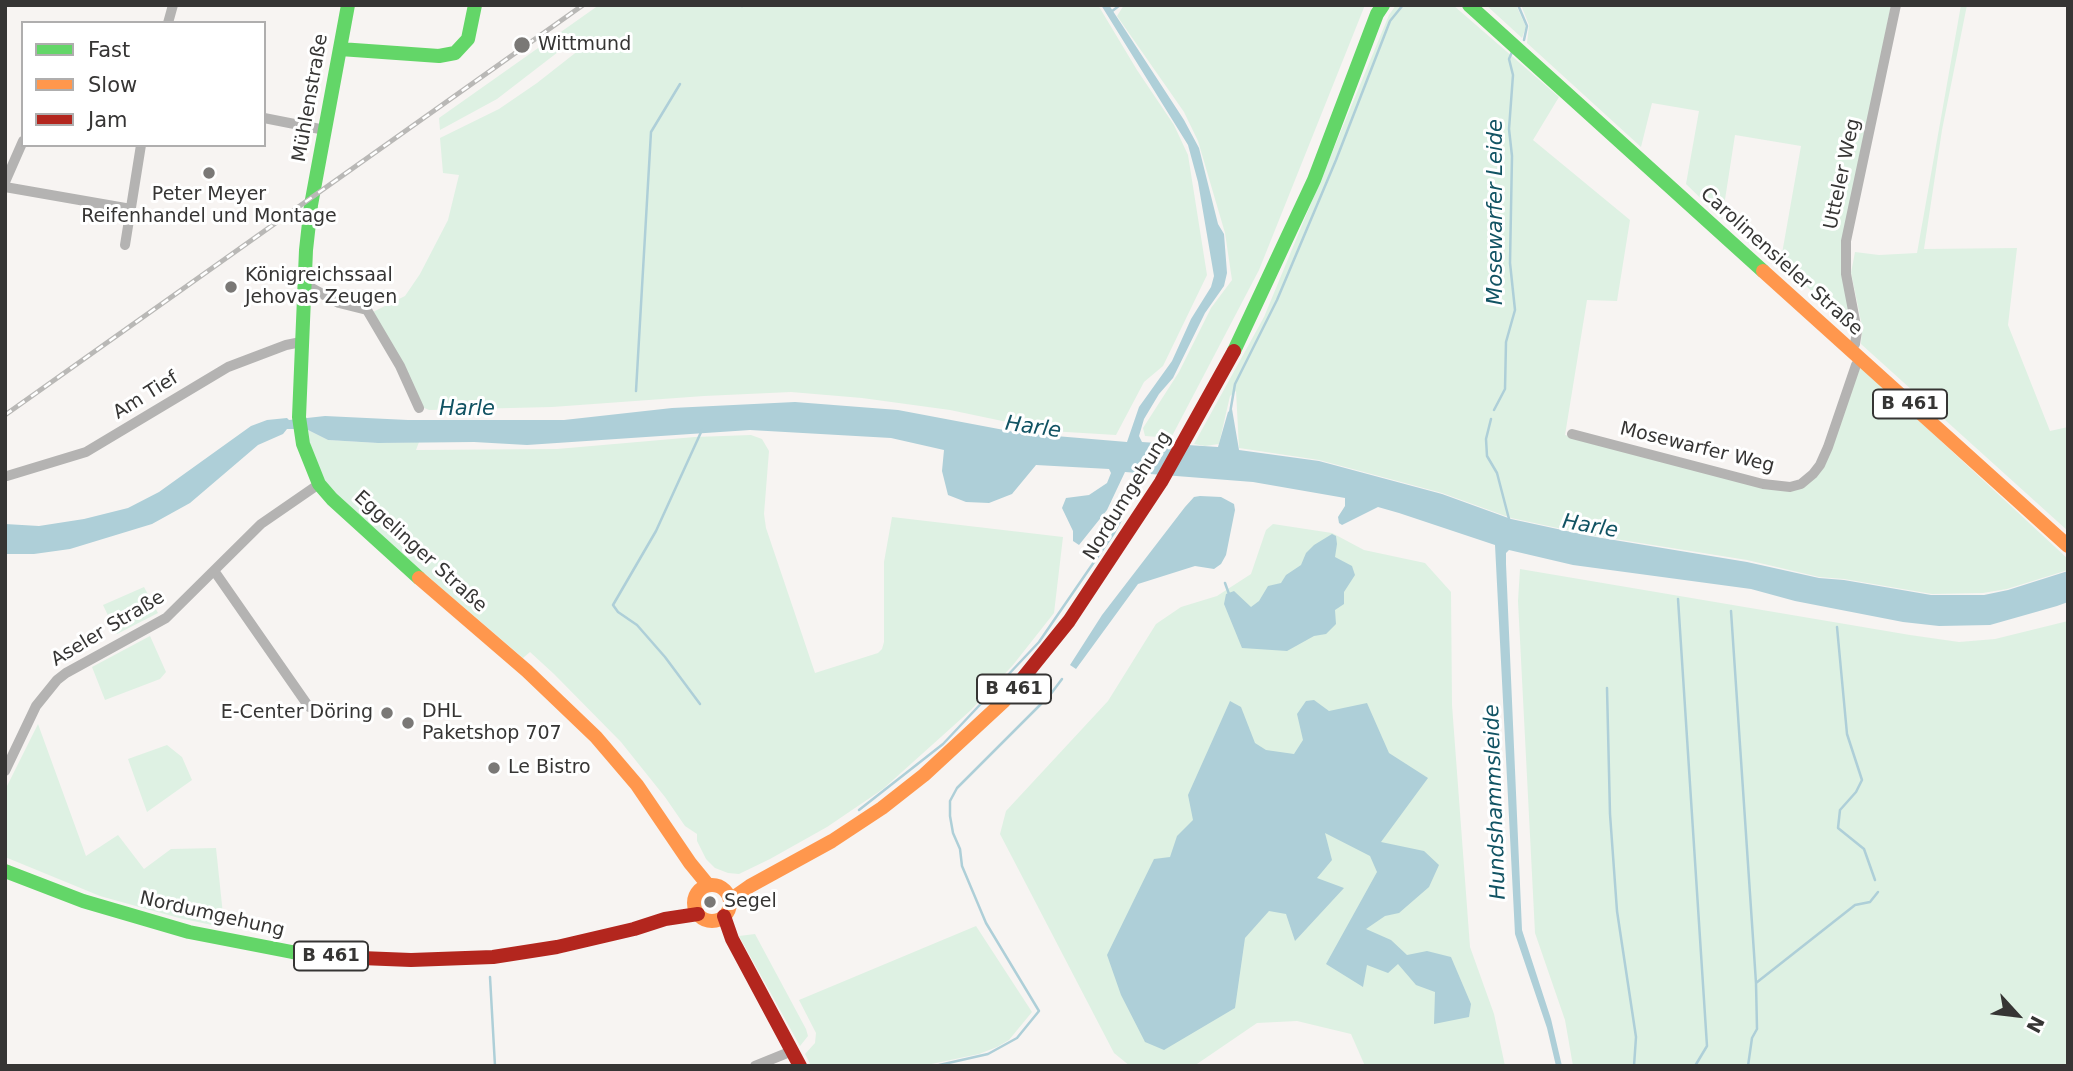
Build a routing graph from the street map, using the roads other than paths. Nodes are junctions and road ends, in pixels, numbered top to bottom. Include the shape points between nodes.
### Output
1 (348, 5) edge
2 (1383, 5) edge
3 (1469, 5) edge
4 (1896, 5) edge
5 (475, 11) edge
6 (340, 49) junction
7 (266, 118) edge
8 (325, 130) junction
9 (21, 146) edge
10 (141, 147) edge
11 (5, 185) edge
12 (312, 197) joint
13 (131, 209) junction
14 (125, 245) dead end
15 (304, 284) junction
16 (301, 342) junction
17 (1855, 355) junction
18 (419, 408) dead end
19 (1572, 434) dead end
20 (7, 476) dead end
21 (319, 484) junction
22 (2068, 546) edge
23 (215, 572) junction
24 (309, 707) dead end
25 (9, 752) edge
26 (5, 771) edge
27 (5, 871) edge
28 (727, 895) junction
29 (700, 899) junction
30 (719, 918) junction
31 (792, 1051) junction
32 (755, 1066) edge
33 (800, 1066) edge

1 - 6 main road, Mühlenstraße
2 - 28 main road, Nordumgehung / B 461 via 1314,180 1245,330 1161,482 1069,621 1004,701 882,808 817,850
3 - 17 main road, Carolinensieler Straße / B 461
4 - 17 street, Utteler Weg via 1846,241 1846,274 1857,331
5 - 6 main road via 466,43 450,54
6 - 8 main road, Mühlenstraße
7 - 8 street
8 - 12 main road, Mühlenstraße
9 - 11 street
10 - 13 street
11 - 13 street
12 - 15 main road, Eggelinger Straße
13 - 14 street
15 - 16 main road, Eggelinger Straße
15 - 18 street via 339,303 367,310
16 - 20 street, Am Tief via 228,367 86,453
16 - 21 main road, Eggelinger Straße via 301,434
17 - 19 street, Mosewarfer Weg via 1856,365 1828,447 1814,474 1801,484 1763,484
17 - 22 main road, Carolinensieler Straße / B 461
21 - 23 street, Aseler Straße via 261,524
21 - 29 main road, Eggelinger Straße via 596,737 637,785 690,863
23 - 24 street
23 - 25 street, Aseler Straße via 154,626 57,680
25 - 26 street, Aseler Straße
27 - 29 main road, Nordumgehung / B 461 via 83,901 189,932 355,959 493,957 569,944 665,919
28 - 29 main road, Nordumgehung / B 461 via 720,887
28 - 30 main road via 730,906
29 - 30 main road via 702,918
30 - 31 main road
31 - 32 street
31 - 33 main road

